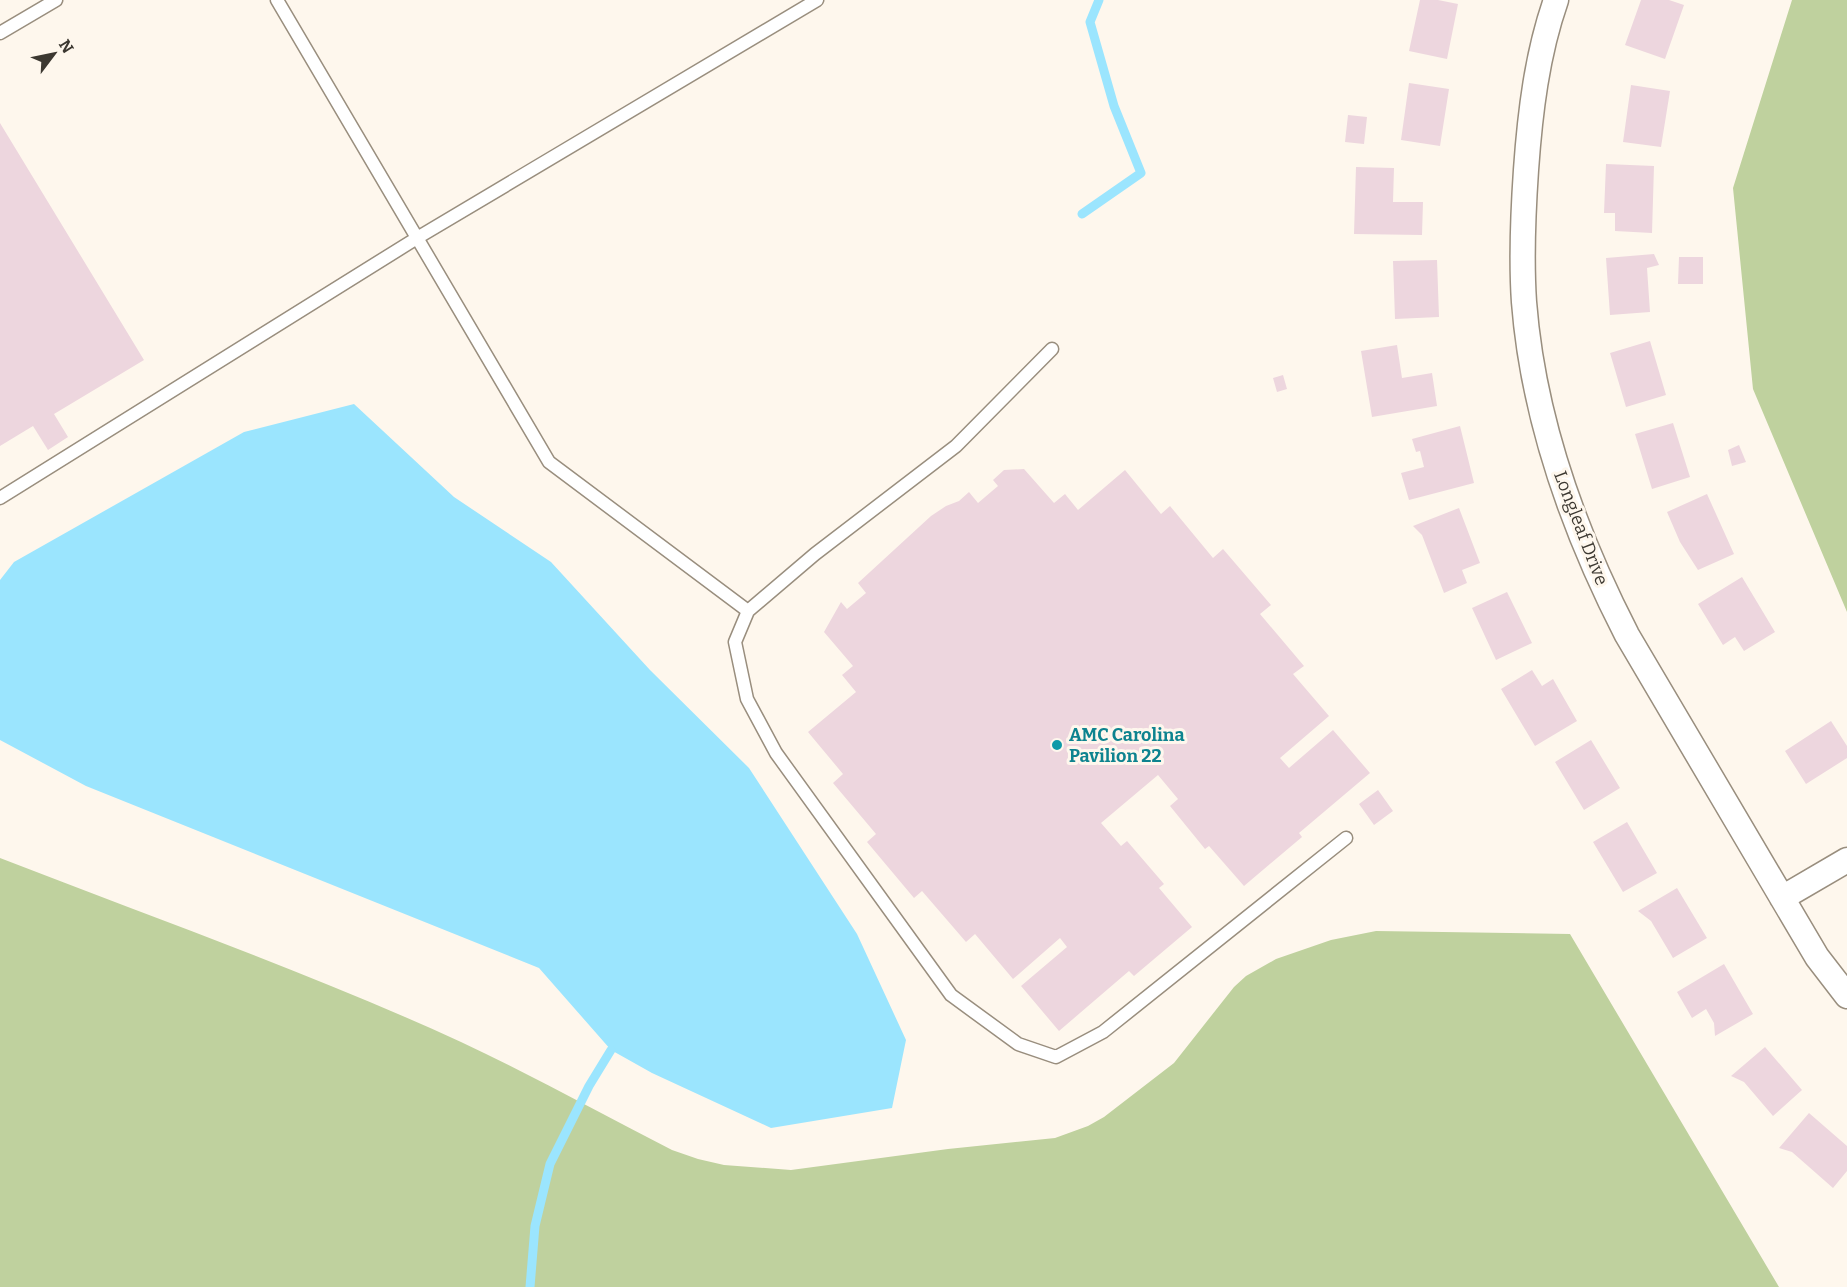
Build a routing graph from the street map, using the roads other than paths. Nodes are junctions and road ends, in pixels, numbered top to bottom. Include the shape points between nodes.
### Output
1 (56, 0) edge
2 (277, 0) edge
3 (817, 0) edge
4 (1556, 0) edge
5 (0, 33) edge
6 (417, 238) junction
7 (1052, 349) dead end
8 (0, 498) edge
9 (748, 610) junction
10 (1346, 838) dead end
11 (1847, 860) edge
12 (1782, 898) junction
13 (1847, 996) edge

1 - 5 lane
2 - 6 lane
3 - 6 lane
4 - 12 street, Longleaf Drive via 1534,90 1522,220 1524,301 1544,422 1570,511 1606,595
6 - 8 lane
6 - 9 lane via 549,462
7 - 9 lane via 956,446
9 - 10 lane via 735,642 747,699 776,753 951,995 1018,1044 1056,1057 1103,1032
11 - 12 street
12 - 13 street, Longleaf Drive via 1817,957

